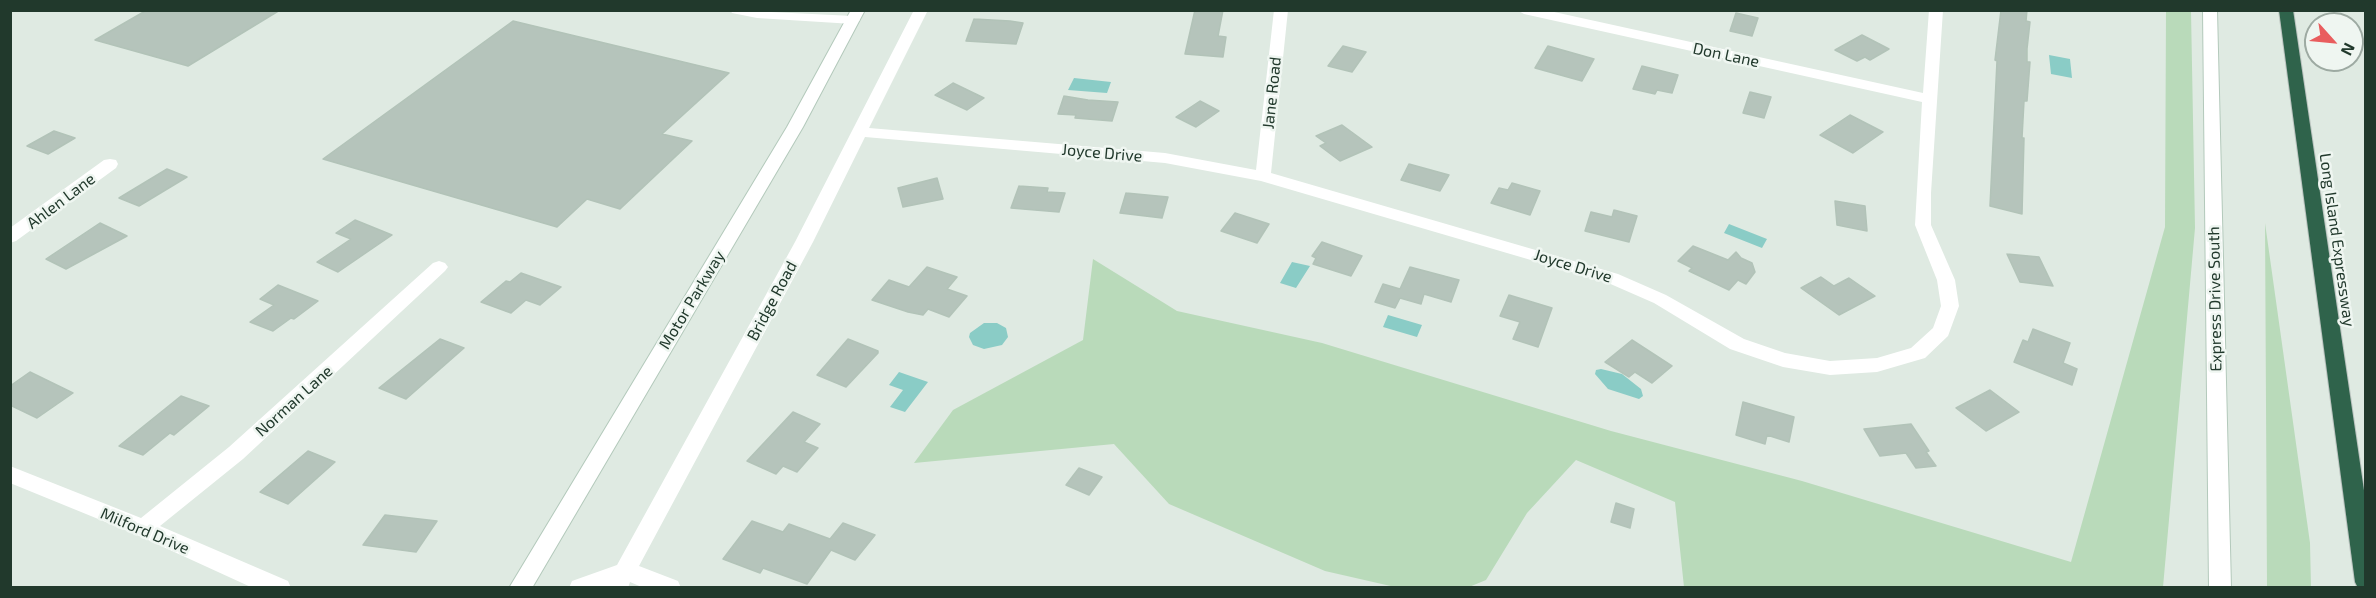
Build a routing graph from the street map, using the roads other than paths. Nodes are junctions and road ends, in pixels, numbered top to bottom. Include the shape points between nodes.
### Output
1 (737, 10) edge
2 (921, 10) edge
3 (1281, 10) edge
4 (1524, 10) edge
5 (1936, 10) edge
6 (2210, 10) edge
7 (2286, 10) edge
8 (856, 15) edge
9 (1929, 99) junction
10 (861, 132) junction
11 (110, 164) dead end
12 (1263, 176) junction
13 (10, 237) edge
14 (439, 267) dead end
15 (10, 474) edge
16 (143, 528) junction
17 (621, 579) edge
18 (2366, 582) edge
19 (280, 588) edge
20 (520, 588) edge
21 (580, 588) edge
22 (670, 588) edge
23 (2220, 588) edge

1 - 8 street via 757,14
2 - 10 street, Bridge Road
3 - 12 street, Jane Road
4 - 9 street, Don Lane
5 - 9 street, Joyce Drive
6 - 23 street, Express Drive South
7 - 18 highway, Long Island Expressway
8 - 20 street, Motor Parkway via 795,127
9 - 12 street, Joyce Drive via 1923,225 1946,280 1950,306 1941,331 1918,353 1877,365 1830,368 1783,360 1737,344 1660,299 1612,278
10 - 12 street, Joyce Drive via 1165,158
10 - 17 street, Bridge Road
11 - 13 street, Ahlen Lane
14 - 16 street, Norman Lane via 245,445
15 - 16 street, Milford Drive
16 - 19 street, Milford Drive
17 - 21 street
17 - 22 street

